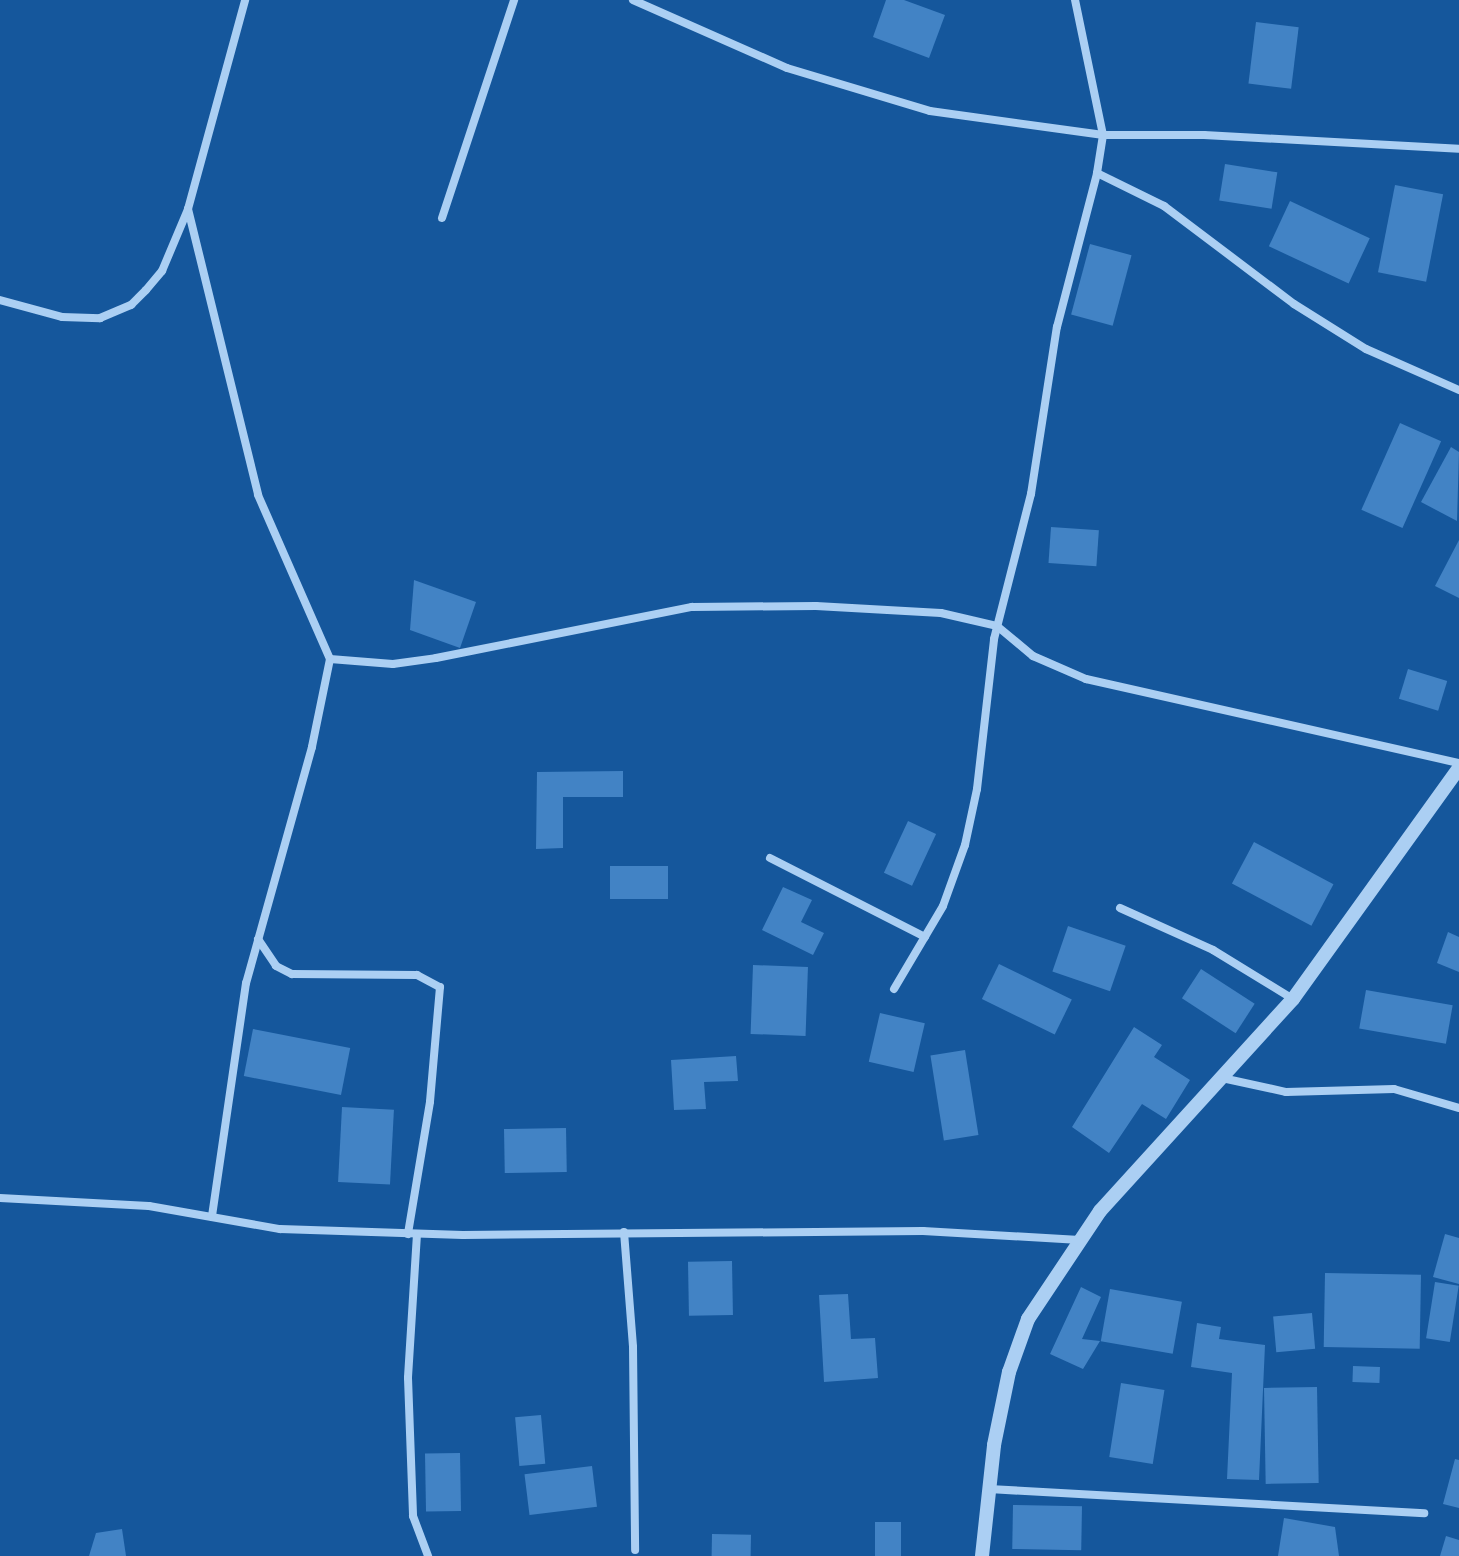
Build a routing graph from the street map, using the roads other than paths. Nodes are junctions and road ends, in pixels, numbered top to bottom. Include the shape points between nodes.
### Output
1 (245, 0) edge
2 (514, 0) edge
3 (633, 0) edge
4 (1075, 0) edge
5 (1103, 135) junction
6 (1459, 149) edge
7 (1097, 173) junction
8 (188, 209) junction
9 (442, 218) dead end
10 (0, 300) edge
11 (1459, 390) edge
12 (997, 626) junction
13 (330, 659) junction
14 (1459, 765) edge
15 (770, 858) dead end
16 (1120, 908) dead end
17 (925, 937) junction
18 (258, 939) junction
19 (894, 989) dead end
20 (1293, 999) junction
21 (1222, 1078) junction
22 (1459, 1108) edge
23 (0, 1198) edge
24 (212, 1217) junction
25 (624, 1232) junction
26 (412, 1234) junction
27 (1080, 1240) junction
28 (989, 1489) junction
29 (1424, 1513) dead end
30 (635, 1550) dead end
31 (428, 1556) edge
32 (982, 1556) edge

1 - 8 street
2 - 9 street
3 - 5 street via 787,68 864,93 930,111
4 - 5 street
5 - 6 street
5 - 7 street
7 - 11 street via 1164,206 1294,304 1366,349
7 - 12 street via 1057,327 1031,494
8 - 10 street via 162,271 131,305 100,318 62,317
8 - 13 street via 258,495
12 - 13 street via 941,613 879,609 692,607 579,625 497,649 407,662
12 - 14 street via 1033,656 1086,679
12 - 17 street via 965,845 943,906
13 - 18 street
14 - 20 street
15 - 17 street
16 - 20 street via 1213,950
17 - 19 street
18 - 24 street via 246,983
18 - 26 street via 276,966 292,974 417,975 440,987
20 - 21 street
21 - 22 street via 1286,1092 1394,1089
21 - 27 street via 1100,1211
23 - 24 street via 149,1206
24 - 26 street via 280,1229
25 - 26 street
25 - 27 street via 923,1231
25 - 30 street via 633,1347
26 - 31 street via 408,1378 413,1516
27 - 28 street via 1028,1319 1009,1372
28 - 29 street
28 - 32 street

